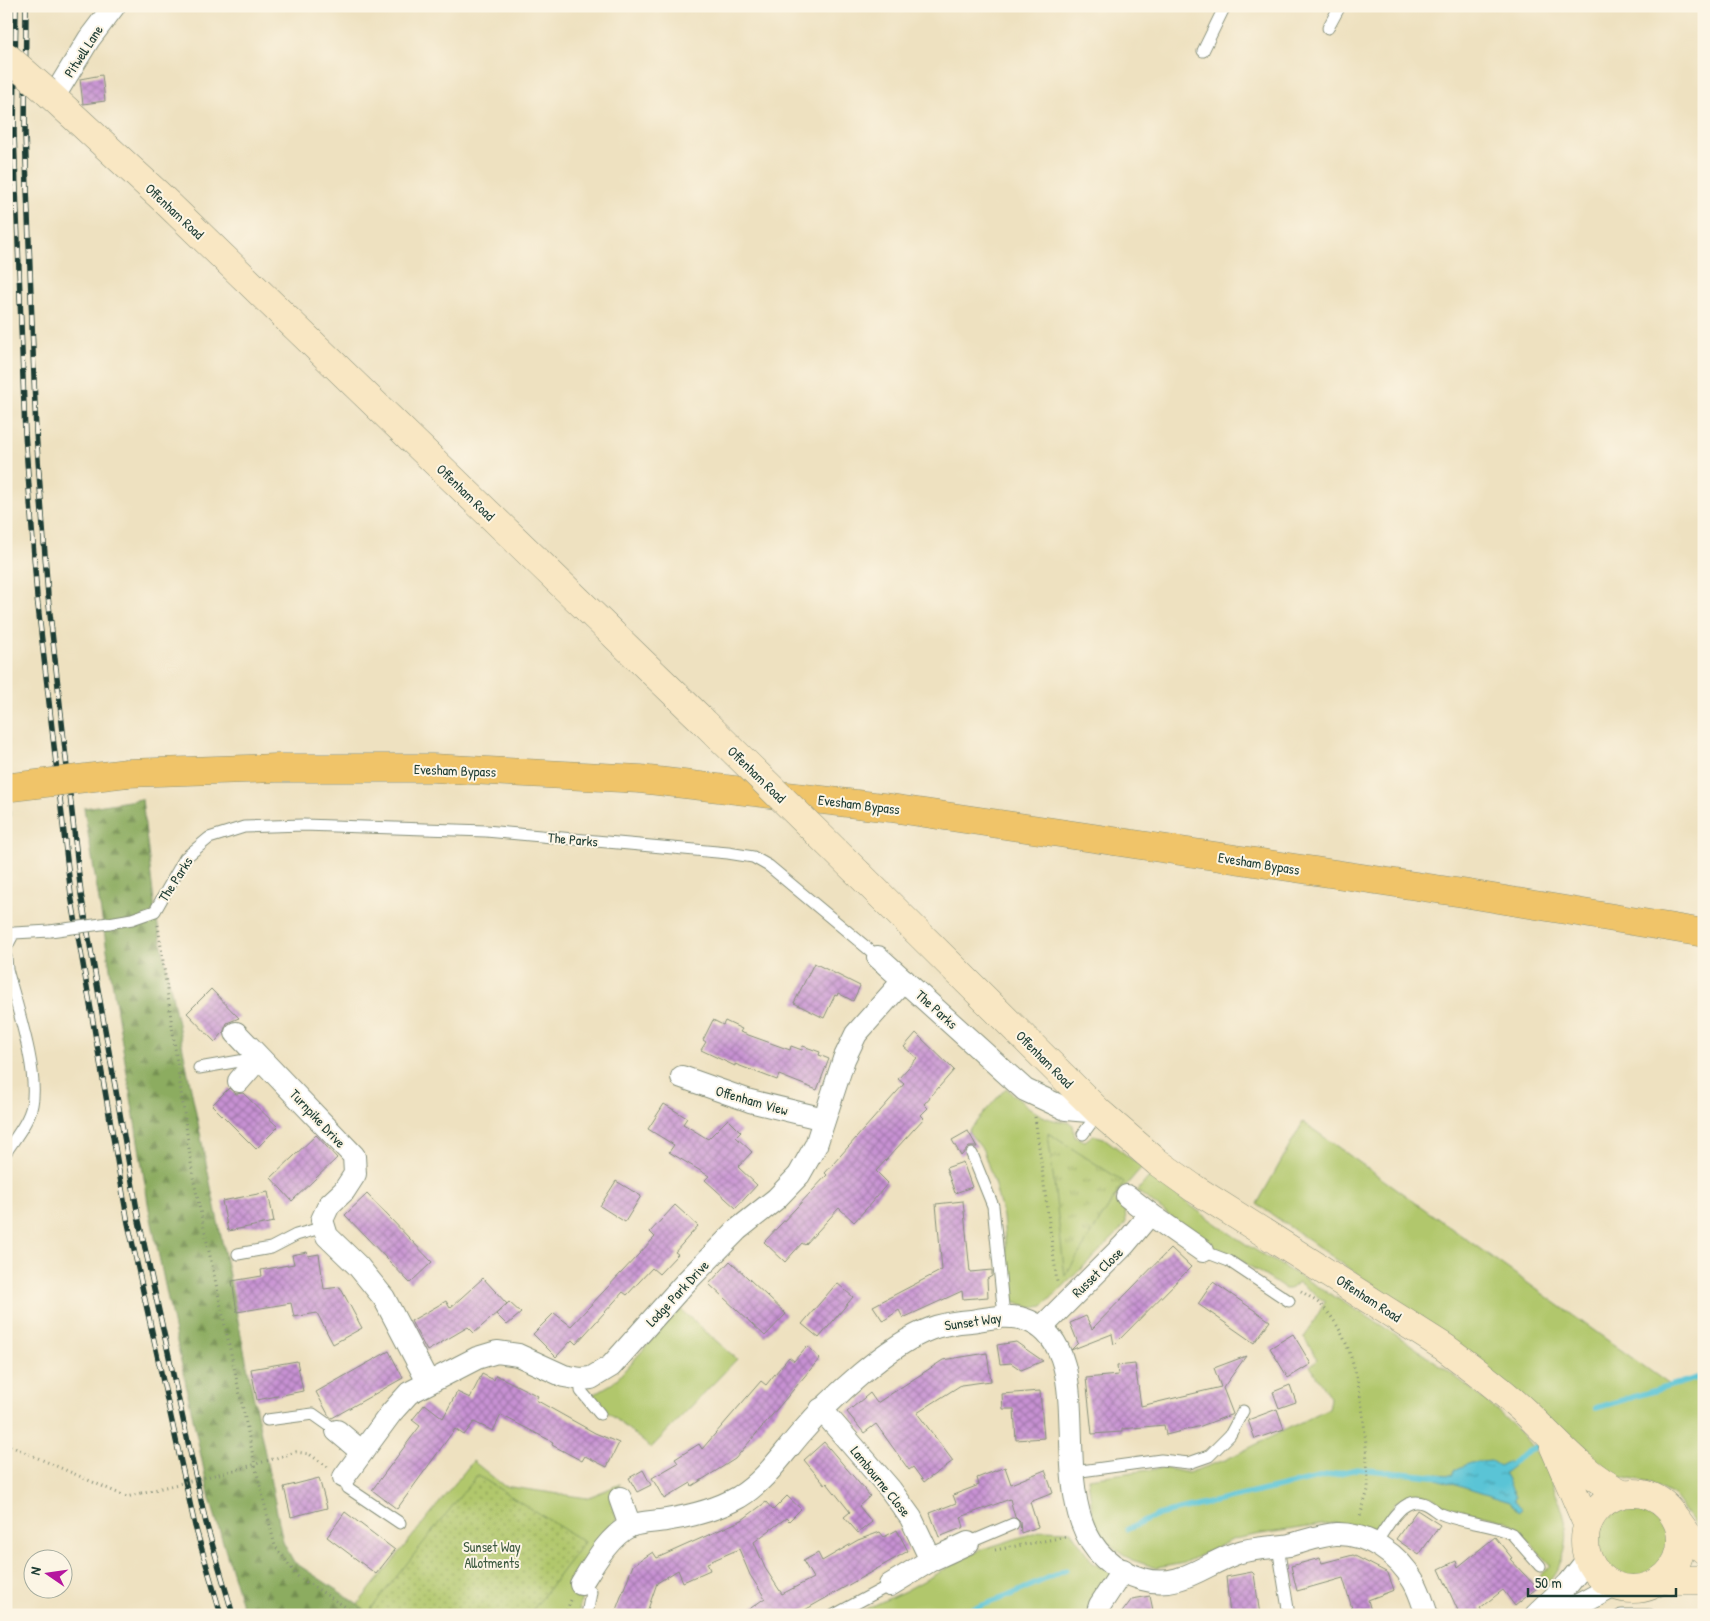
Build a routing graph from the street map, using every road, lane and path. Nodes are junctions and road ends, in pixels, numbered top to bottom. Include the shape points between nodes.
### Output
1 (114, 6) edge
2 (1225, 6) edge
3 (1340, 6) edge
4 (1328, 28) dead end
5 (1203, 51) dead end
6 (6, 56) edge
7 (49, 94) junction
8 (9, 788) edge
9 (155, 911) junction
10 (1704, 933) edge
11 (6, 948) edge
12 (6, 957) edge
13 (878, 957) joint
14 (904, 980) junction
15 (236, 1032) dead end
16 (260, 1058) junction
17 (200, 1068) dead end
18 (682, 1077) dead end
19 (239, 1081) dead end
20 (1032, 1094) junction
21 (1099, 1112) junction
22 (824, 1119) junction
23 (1083, 1134) dead end
24 (6, 1152) edge
25 (972, 1154) dead end
26 (1128, 1196) dead end
27 (1150, 1214) junction
28 (324, 1227) junction
29 (1203, 1251) joint
30 (238, 1254) dead end
31 (1289, 1301) joint
32 (1061, 1308) junction
33 (1004, 1316) junction
34 (1042, 1327) junction
35 (581, 1379) junction
36 (428, 1382) junction
37 (821, 1409) junction
38 (1243, 1411) dead end
39 (600, 1414) dead end
40 (267, 1420) dead end
41 (337, 1432) joint
42 (1550, 1437) junction
43 (6, 1444) edge
44 (362, 1452) junction
45 (255, 1465) junction
46 (1074, 1472) junction
47 (344, 1477) junction
48 (1622, 1493) junction
49 (620, 1498) dead end
50 (1677, 1520) junction
51 (400, 1523) dead end
52 (1013, 1524) dead end
53 (1587, 1524) junction
54 (630, 1526) junction
55 (1354, 1535) junction
56 (1086, 1536) junction
57 (968, 1543) junction
58 (1375, 1544) junction
59 (1278, 1547) junction
60 (1704, 1550) edge
61 (1588, 1559) junction
62 (931, 1560) junction
63 (1540, 1566) dead end
64 (1123, 1570) junction
65 (1661, 1580) junction
66 (1704, 1580) edge
67 (581, 1584) joint
68 (890, 1585) joint
69 (1614, 1586) junction
70 (1418, 1592) junction
71 (358, 1615) edge
72 (587, 1615) edge
73 (834, 1615) edge
74 (1098, 1615) edge
75 (1289, 1615) edge
76 (1422, 1615) edge
77 (1427, 1615) edge
78 (1536, 1615) edge
79 (1565, 1615) edge
80 (1621, 1615) edge
81 (1650, 1615) edge

1 - 7 street, Pitwell Lane
2 - 5 lane
3 - 4 lane
6 - 7 main road, Offenham Road, bridge
7 - 21 main road, Offenham Road, bridge via 182,217 702,720
8 - 10 highway, Evesham Bypass, bridge via 127,773 276,768 433,768 640,779 892,808 1462,893
9 - 11 lane, The Parks, bridge via 132,919 14,933
9 - 13 lane, The Parks via 186,858 209,838 244,827 304,825 486,831 753,857 784,877
9 - 45 path via 193,1177
12 - 24 lane via 33,1090 32,1106
13 - 14 street, The Parks
14 - 20 street, The Parks
14 - 22 street, Lodge Park Drive via 856,1034
15 - 16 street, Turnpike Drive
16 - 17 lane
16 - 19 street
16 - 28 street, Turnpike Drive via 354,1156 355,1174 329,1205 322,1220
18 - 22 street, Offenham View via 750,1101
20 - 21 street, The Parks via 1066,1109
20 - 32 path
21 - 23 lane
21 - 42 main road, Offenham Road via 1157,1162 1195,1189 1444,1347 1490,1382
22 - 35 street, Lodge Park Drive via 816,1145 799,1175 724,1244 611,1366 591,1378
25 - 33 lane via 993,1206
26 - 27 street
27 - 29 street
27 - 32 street, Russet Close via 1124,1246
28 - 30 lane via 296,1235 271,1248
28 - 36 street via 327,1236 358,1266 384,1298
29 - 31 lane via 1229,1261
31 - 55 path via 1299,1290 1322,1306 1337,1326 1355,1374 1363,1408 1368,1490
32 - 34 street, Russet Close
33 - 34 street, Sunset Way via 1028,1320
33 - 37 street, Sunset Way via 929,1329 867,1369
34 - 46 street via 1059,1350 1065,1371
35 - 36 street via 564,1376 518,1355 497,1352
35 - 39 lane via 581,1391
36 - 44 street via 409,1393
37 - 54 street, Sunset Way via 765,1476 741,1496 700,1514
37 - 62 street, Lambourne Close via 890,1489 911,1518
38 - 46 lane via 1230,1435 1210,1456 1189,1463 1161,1460
40 - 41 lane via 313,1414
41 - 44 street
42 - 48 main road, Offenham Road via 1583,1468
42 - 53 main road, Offenham Road
43 - 45 path, bridge via 127,1497
44 - 47 street
45 - 47 path via 296,1452 309,1454
45 - 71 path via 275,1546 297,1576
46 - 56 street via 1076,1504
47 - 51 lane via 348,1488
48 - 50 main road via 1639,1492 1654,1497 1668,1507
48 - 53 main road via 1607,1499
49 - 54 street
50 - 60 main road
50 - 65 main road via 1681,1536 1680,1553 1673,1568
52 - 57 lane
53 - 61 main road via 1584,1542
54 - 67 street via 602,1550
55 - 58 street
55 - 59 street via 1316,1537
56 - 57 path via 1055,1537 974,1554
56 - 64 street via 1111,1564
57 - 62 street
58 - 63 lane via 1402,1508 1410,1503 1419,1503 1440,1514 1512,1534
58 - 70 street via 1403,1565
59 - 64 street via 1238,1552 1174,1581 1148,1580
59 - 75 lane
61 - 69 main road via 1603,1580
61 - 78 street
62 - 68 street
64 - 74 street via 1100,1605
65 - 66 main road
65 - 69 main road via 1638,1589
67 - 72 lane via 591,1592
68 - 73 lane
69 - 79 street
70 - 76 street
70 - 77 street
80 - 81 lane

